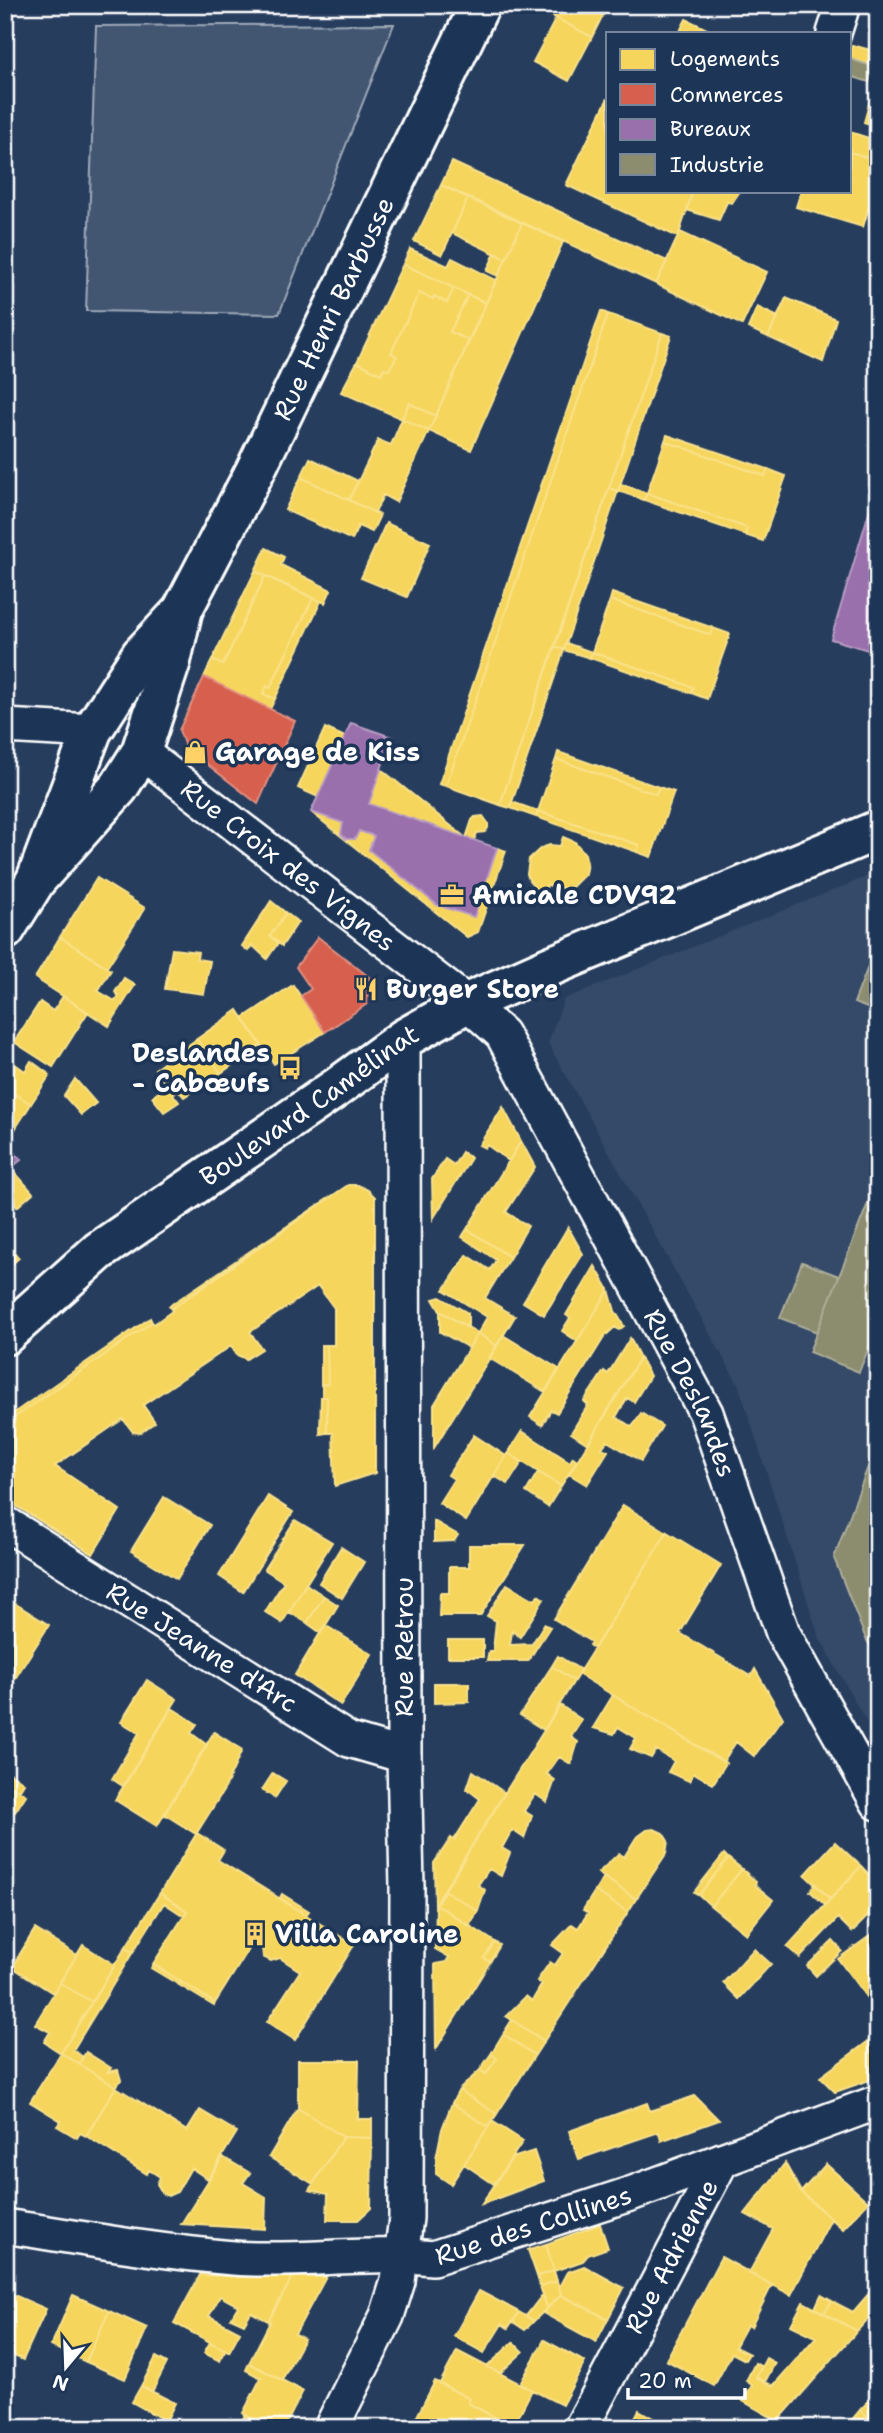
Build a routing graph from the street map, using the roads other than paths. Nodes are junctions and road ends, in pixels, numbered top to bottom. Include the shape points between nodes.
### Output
1 (480, 5) edge
2 (843, 5) edge
3 (834, 32) edge
4 (182, 611) junction
5 (5, 726) edge
6 (92, 731) junction
7 (141, 752) junction
8 (878, 830) edge
9 (36, 880) junction
10 (5, 930) edge
11 (467, 1003) junction
12 (403, 1039) junction
13 (5, 1335) edge
14 (5, 1523) edge
15 (404, 1756) junction
16 (878, 1803) edge
17 (878, 2102) edge
18 (722, 2160) junction
19 (5, 2226) edge
20 (401, 2255) junction
21 (331, 2428) edge
22 (581, 2428) edge

1 - 4 street, Rue Henri Barbusse via 256,471
2 - 3 street
4 - 6 street, Rue Henri Barbusse via 141,656
4 - 7 street, Rue Henri Barbusse
5 - 6 street
6 - 7 street
6 - 9 street, Rue Henri Barbusse
7 - 9 street, Rue Henri Barbusse via 119,787
7 - 11 street, Rue Croix des Vignes
8 - 11 street, Boulevard Camélinat
9 - 10 street, Rue Henri Barbusse
11 - 12 street, Boulevard Camélinat
11 - 16 street, Rue Deslandes via 502,1034 706,1413 783,1633
12 - 13 street, Boulevard Camélinat via 99,1251
12 - 15 street, Rue Retrou
14 - 15 street, Rue Jeanne d'Arc via 349,1740
15 - 20 street, Rue Retrou via 406,2149
17 - 18 street, Rue des Collines
18 - 20 street, Rue des Collines via 433,2258
18 - 22 street, Rue Adrienne
19 - 20 street, Rue des Collines via 236,2258
20 - 21 street, Rue Retrou via 387,2316

